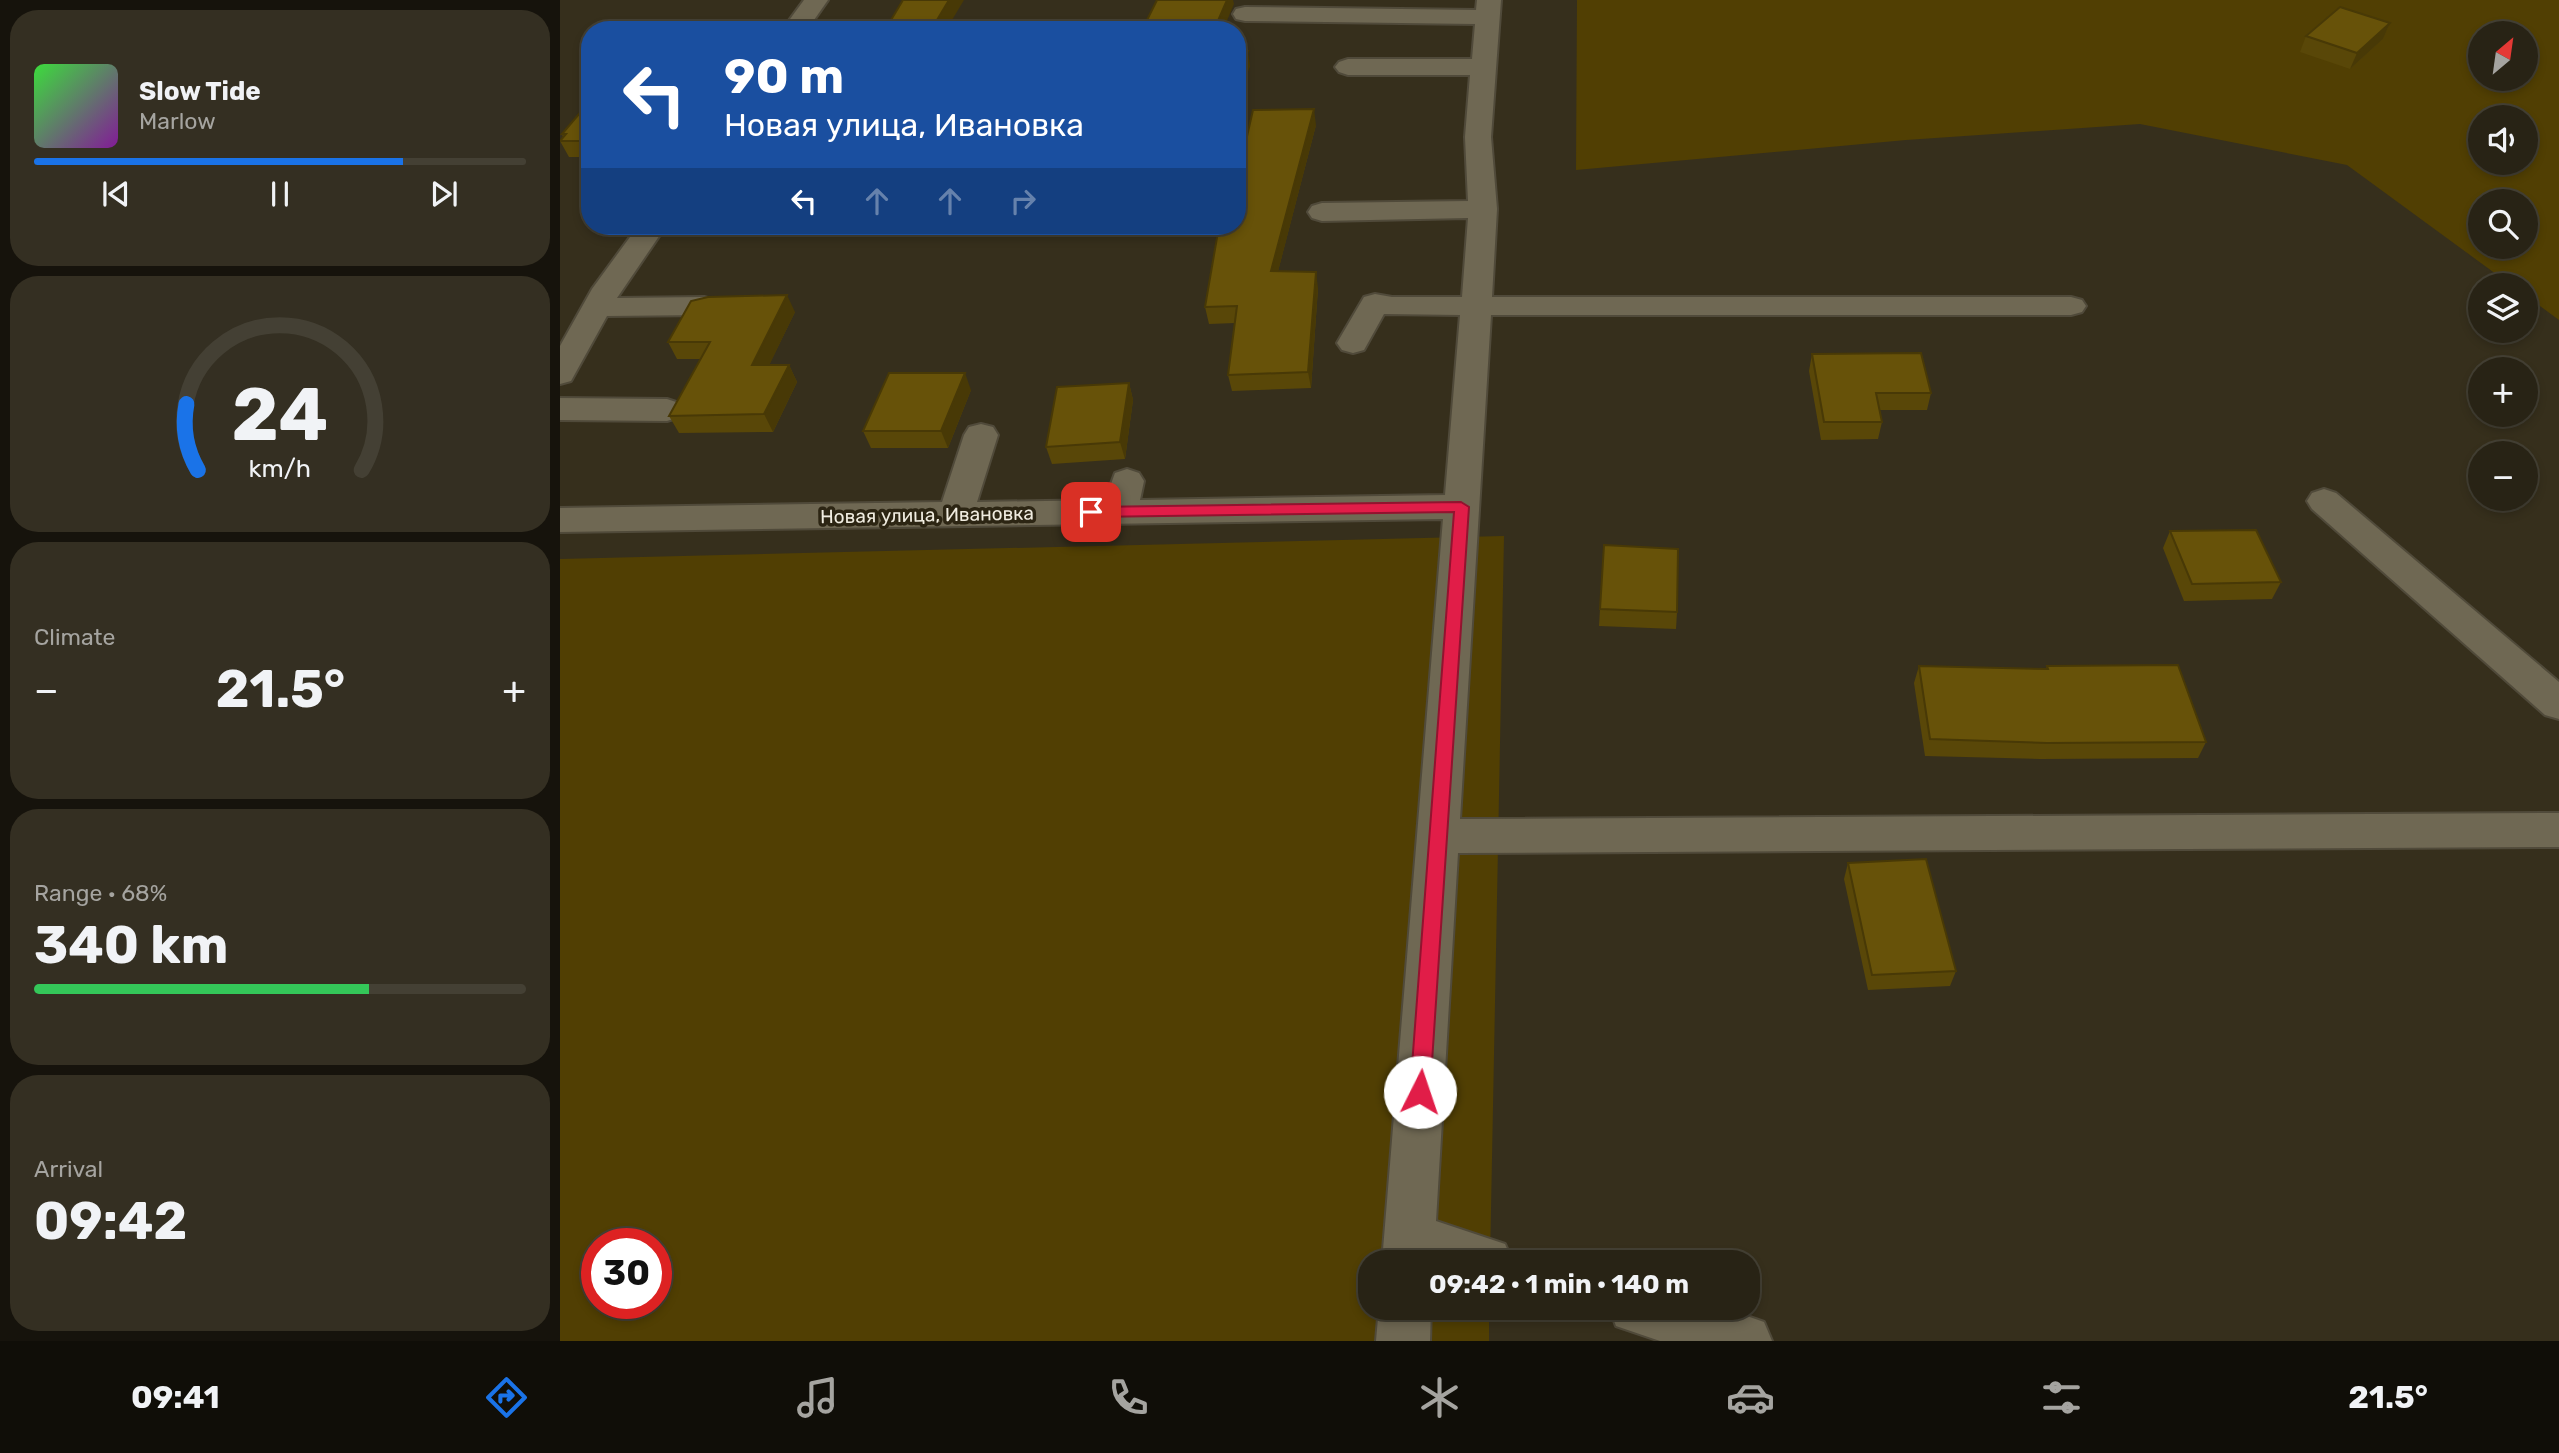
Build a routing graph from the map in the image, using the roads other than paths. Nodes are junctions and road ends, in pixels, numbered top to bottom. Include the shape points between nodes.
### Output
1 (816, 0) edge
2 (1488, 8) edge
3 (1245, 14) dead end
4 (801, 21) edge
5 (1485, 66) junction
6 (1348, 67) dead end
7 (1483, 209) junction
8 (1322, 212) dead end
9 (646, 235) edge
10 (1476, 305) junction
11 (704, 306) edge
12 (2071, 306) dead end
13 (597, 307) junction
14 (1353, 343) dead end
15 (560, 374) edge
16 (560, 409) edge
17 (667, 410) dead end
18 (981, 435) dead end
19 (2324, 501) dead end
20 (1461, 507) junction
21 (956, 514) junction
22 (560, 520) edge
23 (2559, 704) edge
24 (2559, 830) edge
25 (1438, 836) junction
26 (1409, 1250) edge
27 (1404, 1320) edge
28 (1677, 1320) edge
29 (1403, 1341) edge
30 (1745, 1341) edge

1 - 4 street
2 - 3 street
2 - 5 street
5 - 6 street
5 - 7 street via 1478,137
7 - 8 street
7 - 10 street
9 - 13 street
10 - 12 street
10 - 14 street via 1375,303
10 - 20 street
11 - 13 street
13 - 15 street
16 - 17 street
18 - 21 street
19 - 23 street
20 - 21 street, Новая улица, Ивановка via 1123,496
20 - 25 street
21 - 22 street, Новая улица, Ивановка
24 - 25 street
25 - 26 street
27 - 29 street
28 - 30 street

